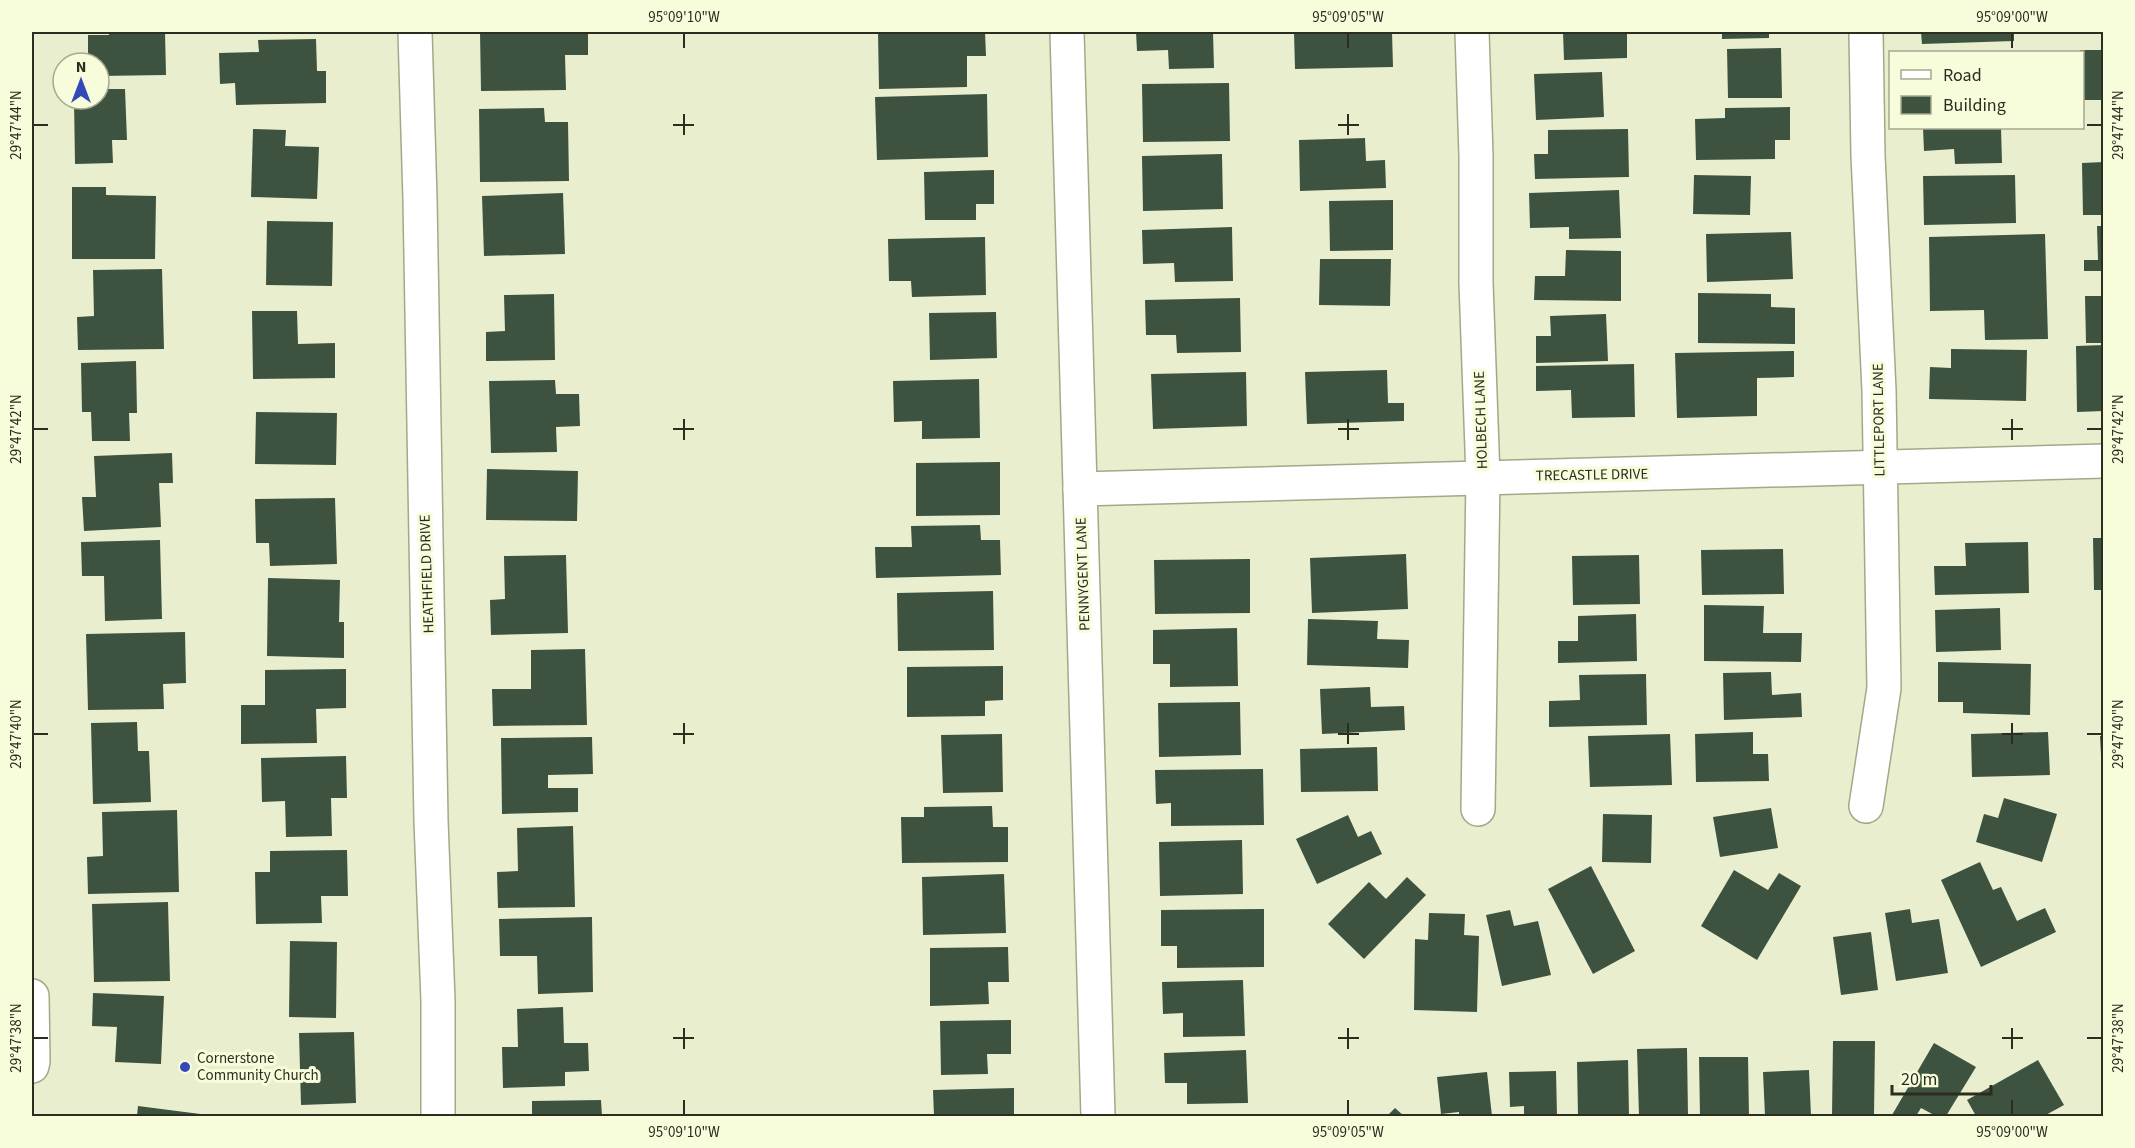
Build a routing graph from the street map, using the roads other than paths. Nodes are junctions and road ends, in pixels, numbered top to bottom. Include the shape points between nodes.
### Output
1 (415, 32) edge
2 (1067, 32) edge
3 (1472, 32) edge
4 (1866, 32) edge
5 (2103, 461) edge
6 (1880, 468) junction
7 (1483, 477) junction
8 (1080, 489) junction
9 (1866, 806) dead end
10 (1478, 809) dead end
11 (32, 996) edge
12 (32, 1066) edge
13 (438, 1116) edge
14 (1098, 1116) edge

1 - 13 street, HEATHFIELD DRIVE
2 - 8 street, PENNYGENT LANE
3 - 7 street, HOLBECH LANE
4 - 6 street, LITTLEPORT LANE
5 - 6 street, TRECASTLE DRIVE
6 - 7 street, TRECASTLE DRIVE
6 - 9 street, LITTLEPORT LANE via 1884,688
7 - 8 street, TRECASTLE DRIVE
7 - 10 street, HOLBECH LANE
8 - 14 street, PENNYGENT LANE
11 - 12 street

